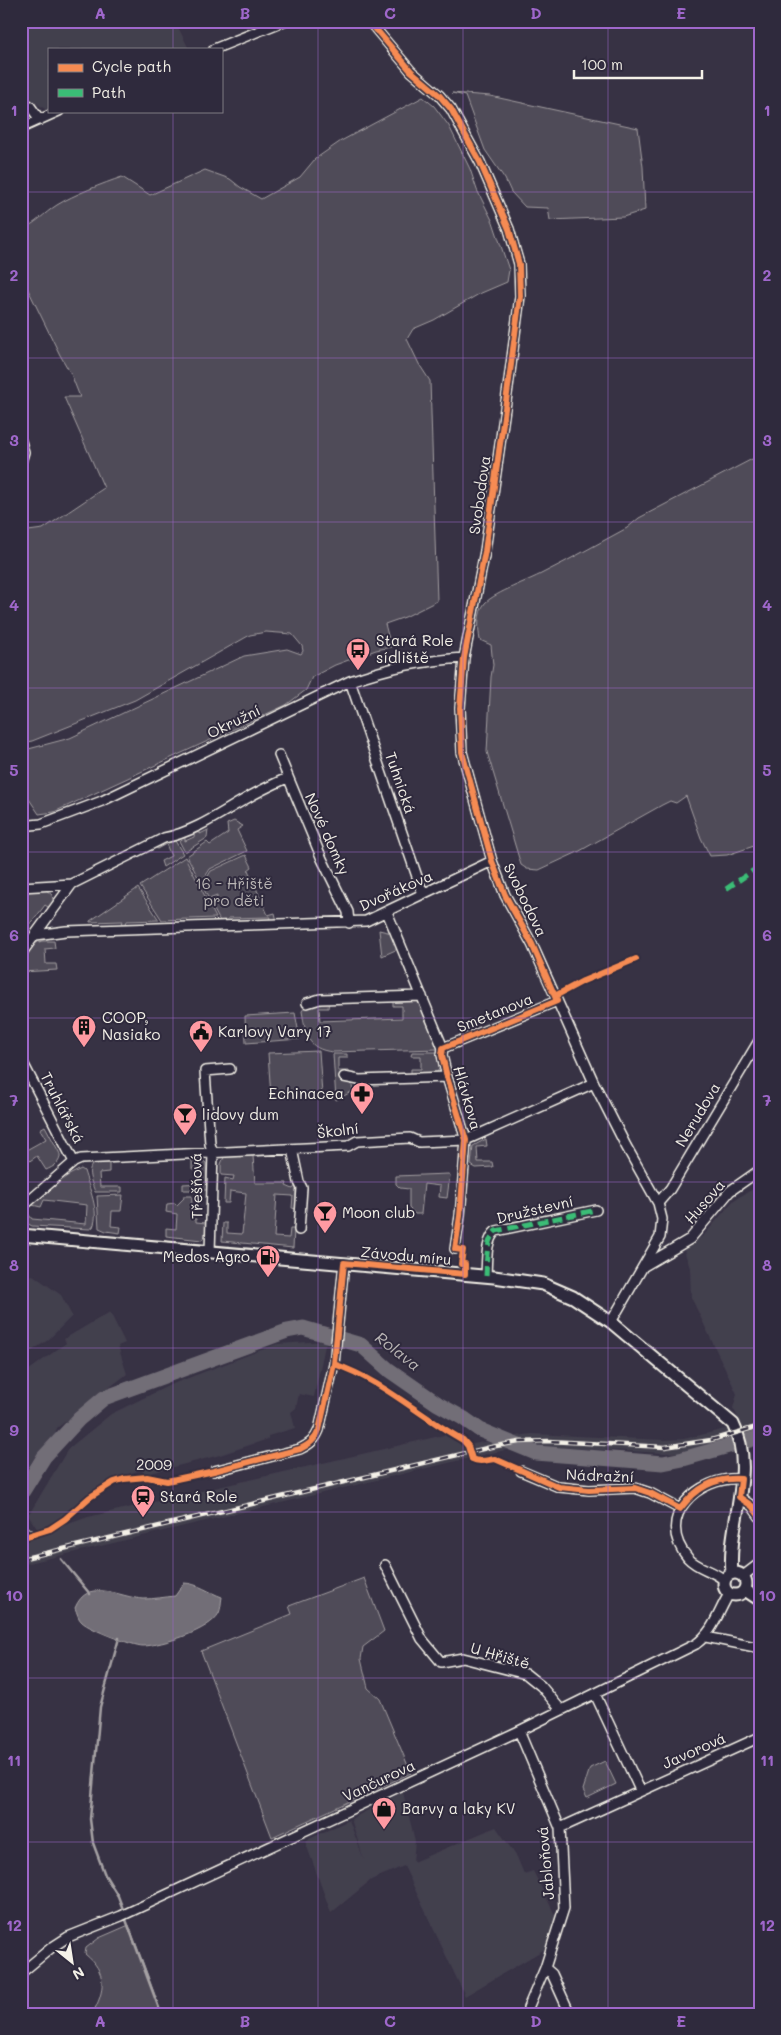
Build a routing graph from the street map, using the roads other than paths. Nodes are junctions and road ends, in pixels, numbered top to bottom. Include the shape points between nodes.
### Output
1 (284, 21) edge
2 (369, 21) edge
3 (216, 48) edge
4 (21, 100) edge
5 (57, 112) edge
6 (40, 120) junction
7 (21, 128) edge
8 (21, 441) edge
9 (21, 462) edge
10 (464, 658) junction
11 (350, 681) junction
12 (279, 755) dead end
13 (287, 778) junction
14 (21, 826) edge
15 (492, 861) junction
16 (72, 884) junction
17 (48, 885) junction
18 (21, 886) edge
19 (423, 894) junction
20 (58, 902) junction
21 (387, 912) junction
22 (349, 923) junction
23 (36, 935) junction
24 (21, 954) edge
25 (422, 996) junction
26 (557, 1000) junction
27 (307, 1003) dead end
28 (760, 1040) edge
29 (443, 1048) junction
30 (21, 1059) edge
31 (230, 1069) dead end
32 (25, 1076) edge
33 (344, 1077) dead end
34 (447, 1077) junction
35 (594, 1082) junction
36 (466, 1140) junction
37 (292, 1149) junction
38 (213, 1153) junction
39 (74, 1162) junction
40 (760, 1170) edge
41 (658, 1203) junction
42 (21, 1208) edge
43 (596, 1210) dead end
44 (299, 1230) dead end
45 (21, 1235) edge
46 (455, 1249) dead end
47 (210, 1252) junction
48 (344, 1263) junction
49 (644, 1266) junction
50 (486, 1276) junction
51 (611, 1322) junction
52 (214, 1471) dead end
53 (521, 1471) dead end
54 (741, 1479) junction
55 (739, 1497) junction
56 (680, 1509) junction
57 (760, 1517) edge
58 (760, 1563) edge
59 (385, 1565) dead end
60 (728, 1576) junction
61 (744, 1576) junction
62 (745, 1590) junction
63 (729, 1594) junction
64 (760, 1600) edge
65 (706, 1636) junction
66 (760, 1648) edge
67 (595, 1694) junction
68 (561, 1710) junction
69 (519, 1730) junction
70 (760, 1736) edge
71 (640, 1790) junction
72 (560, 1828) junction
73 (545, 1968) junction
74 (21, 1973) edge
75 (528, 2014) edge
76 (570, 2014) edge

1 - 3 street
2 - 10 street, Svobodova via 411,71 451,109 480,162 509,228 519,264 520,296 509,380 485,550
4 - 6 street
5 - 6 street
6 - 7 street
8 - 9 street via 24,452
10 - 11 street, Okružní via 389,668
10 - 15 street, Svobodova via 460,708 462,752
11 - 14 street, Okružní via 102,801 41,824
11 - 19 street, Tuhnická
12 - 13 street, Nové domky
13 - 16 street via 230,810 176,836 164,838
13 - 22 street, Nové domky via 348,912
15 - 19 street, Dvořákova
15 - 26 street, Svobodova via 505,895
16 - 17 street
16 - 20 street
17 - 18 street
17 - 20 street
19 - 21 street, Dvořákova
20 - 23 street
21 - 22 street, Dvořákova via 366,921
21 - 25 street, Hlávkova
22 - 23 street, Dvořákova via 66,931
23 - 24 street
25 - 27 street via 320,999
25 - 29 street, Hlávkova
26 - 29 street, Smetanova
26 - 35 street, Svobodova
28 - 41 street, Nerudova via 670,1189
29 - 34 street, Hlávkova
30 - 32 street, Truhlářská
31 - 38 street, Třešňová via 205,1071
32 - 39 street, Truhlářská
33 - 34 street, Hlávkova via 359,1080
34 - 36 street, Hlávkova
35 - 36 street, Školní
35 - 41 street, Svobodova
36 - 37 street, Školní via 419,1142 410,1138
36 - 46 street, Hlávkova
37 - 38 street, Školní
37 - 44 street via 302,1188
38 - 39 street, Školní
38 - 47 street, Třešňová
39 - 42 street, Truhlářská
40 - 49 street, Husova via 730,1191 690,1239
41 - 49 street, Svobodova via 662,1231
43 - 50 street, Družstevní via 496,1231 489,1241
45 - 47 main road, Závodu míru
47 - 48 main road, Závodu míru
48 - 50 main road, Závodu míru
48 - 52 street via 334,1364 319,1430 310,1444 300,1448
49 - 51 street, Svobodova
50 - 51 main road, Závodu míru via 555,1288
51 - 54 main road, Závodu míru via 733,1424 743,1458
53 - 56 street, Nádražní via 560,1487 589,1490 635,1488
54 - 55 main road, Závodu míru
54 - 56 street via 710,1482 695,1492
55 - 57 street
55 - 60 main road, Závodu míru
56 - 60 street via 676,1526 687,1556 694,1564
58 - 61 street
59 - 68 street, U Hřiště via 422,1639 441,1662 463,1658 526,1674
60 - 61 main road via 738,1573
60 - 63 main road, Závodu míru via 724,1588
61 - 62 main road
62 - 63 main road via 736,1596
62 - 64 main road
63 - 65 street, Vančurova
65 - 66 street
65 - 67 street, Vančurova
67 - 68 street, Vančurova
67 - 71 street
68 - 69 street, Vančurova
69 - 72 street, Jabloňová
69 - 74 street, Vančurova via 121,1916 68,1937
70 - 71 street, Javorová
71 - 72 street, Javorová
72 - 73 street, Jabloňová via 564,1908
73 - 75 street, Jabloňová
73 - 76 street via 552,1974

